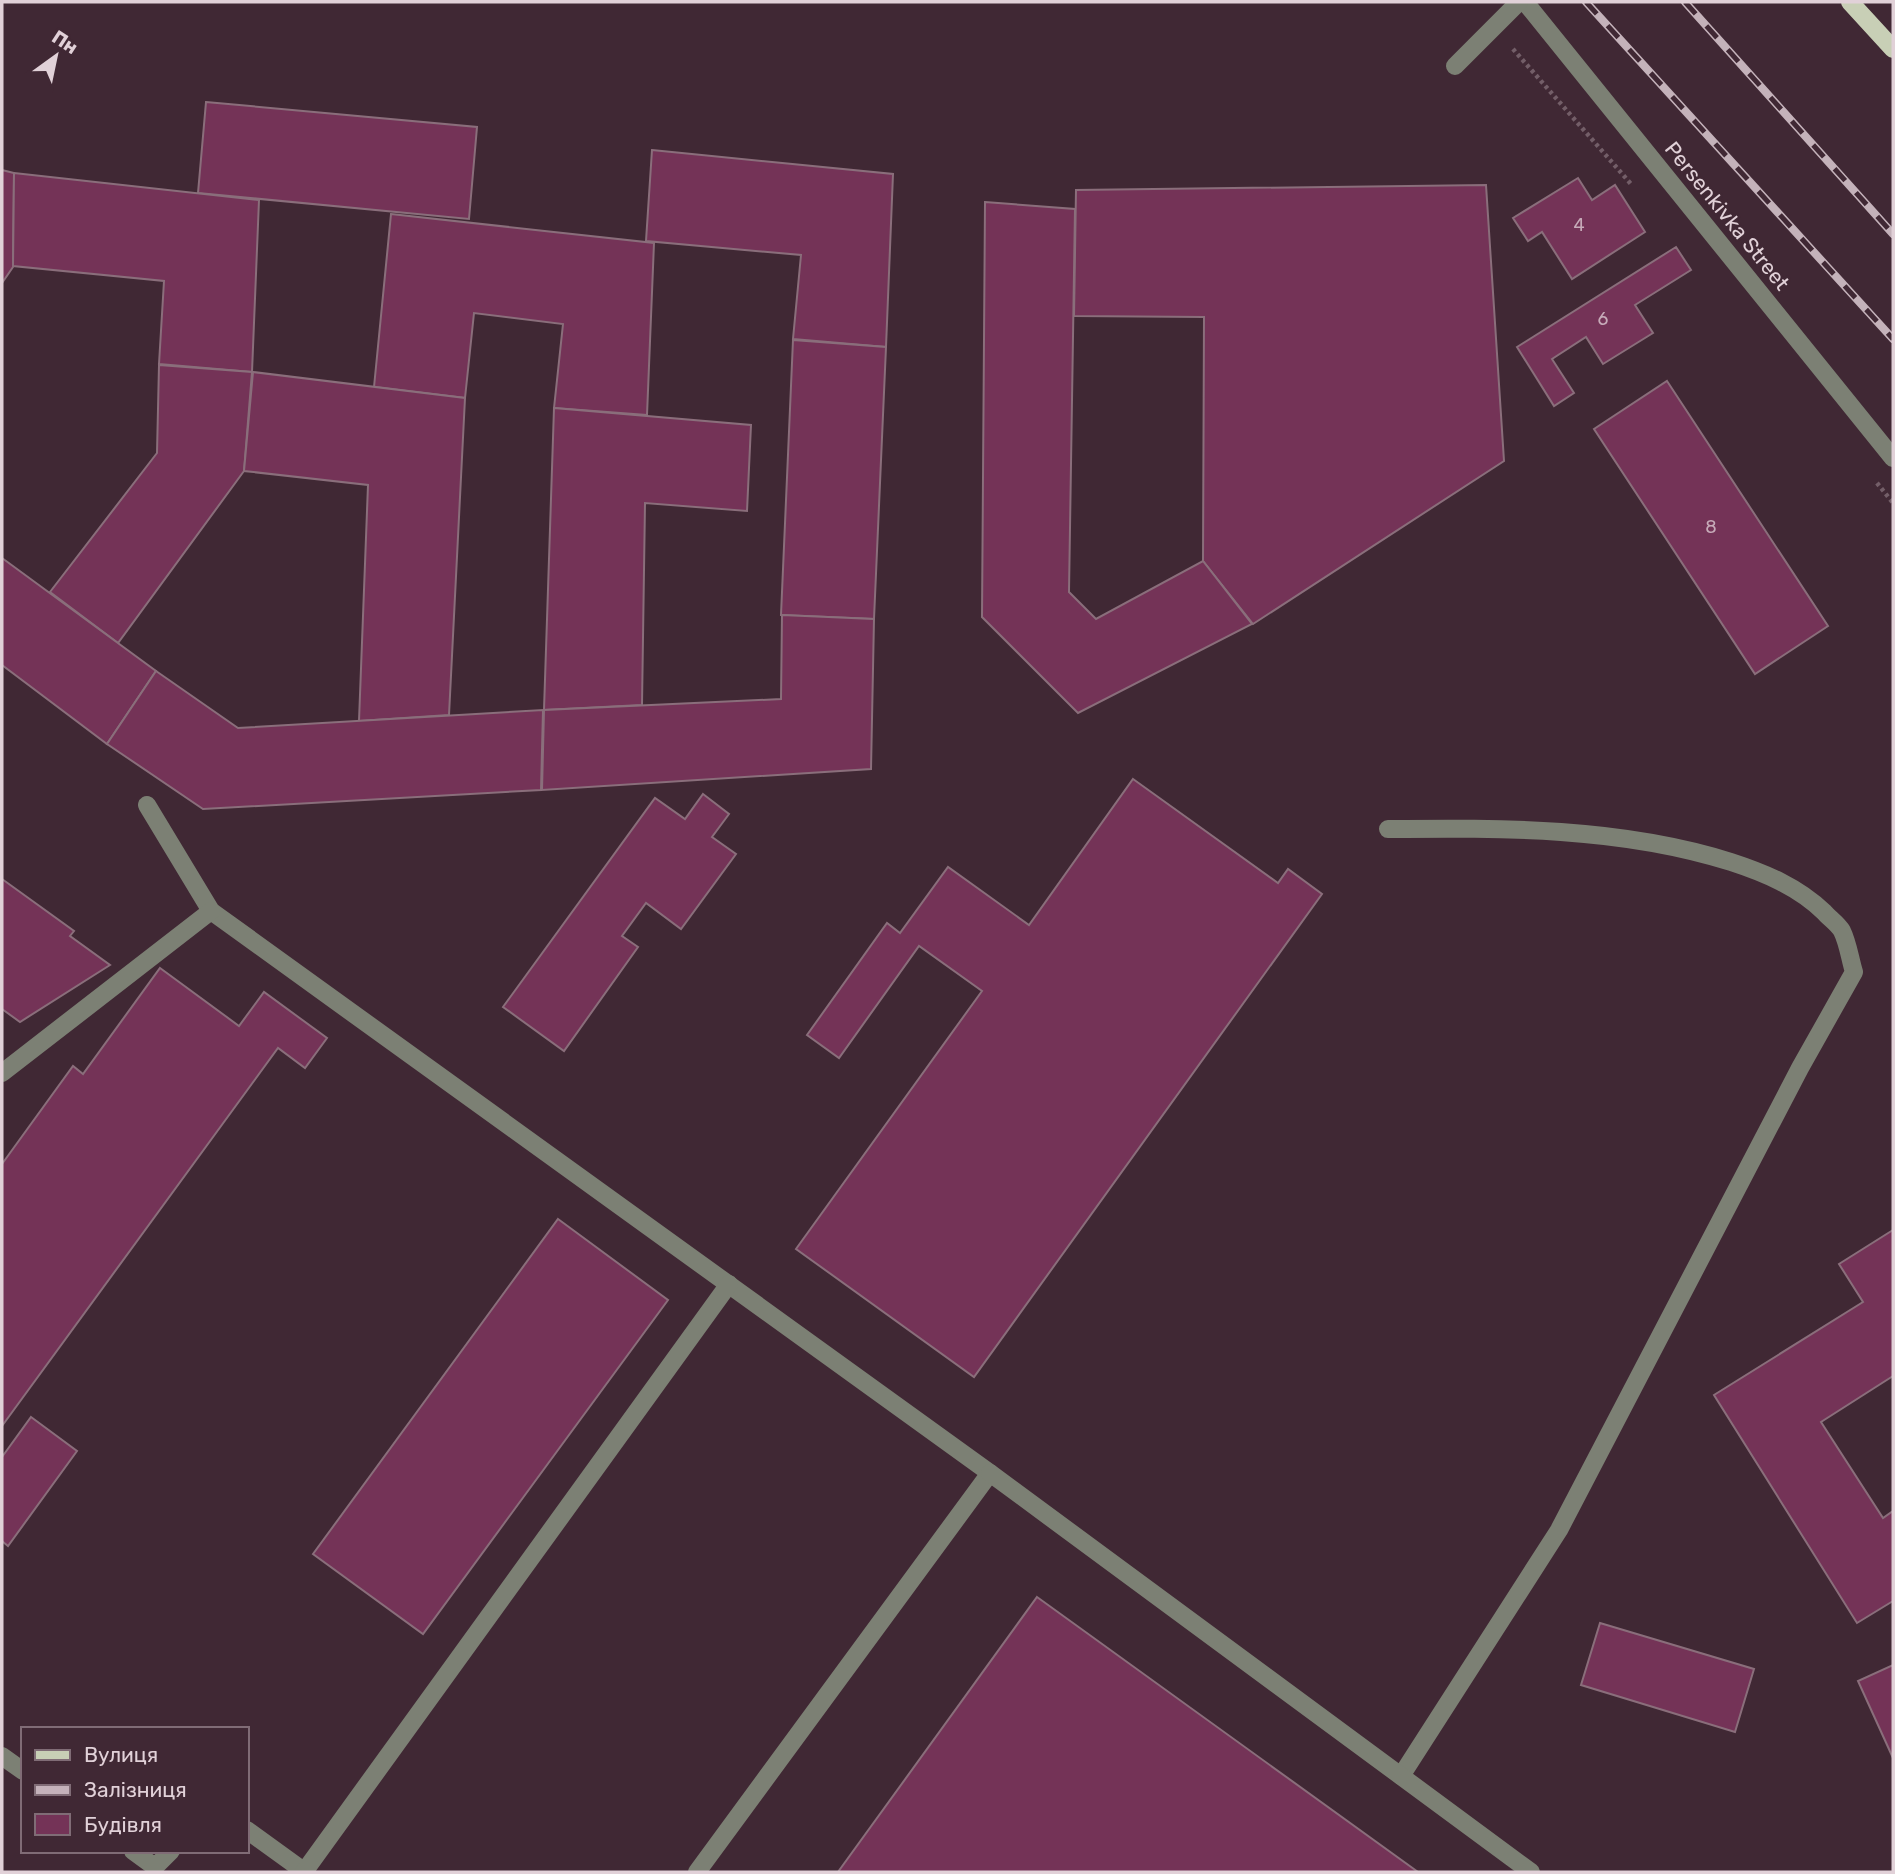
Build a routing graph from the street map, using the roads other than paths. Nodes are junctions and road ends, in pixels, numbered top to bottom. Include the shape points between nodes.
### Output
1 (1520, 2) edge
2 (1525, 2) edge
3 (1850, 2) edge
4 (1893, 49) edge
5 (1455, 66) dead end
6 (1893, 458) edge
7 (147, 805) dead end
8 (1388, 830) dead end
9 (211, 911) junction
10 (2, 1073) edge
11 (729, 1284) junction
12 (990, 1473) junction
13 (2, 1756) edge
14 (21, 1770) edge
15 (1401, 1776) junction
16 (248, 1831) edge
17 (136, 1853) edge
18 (169, 1853) edge
19 (305, 1872) edge
20 (697, 1872) edge
21 (1531, 1872) edge

1 - 5 street
2 - 6 street, Persenkivka Street
3 - 4 main road
7 - 9 street
8 - 15 street via 1563,832 1699,852 1759,871 1808,897 1842,930 1854,972 1559,1530
9 - 10 street
9 - 11 street
11 - 12 street
11 - 19 street
12 - 15 street
12 - 20 street
13 - 14 street
15 - 21 street
16 - 19 street
17 - 18 street via 155,1867

